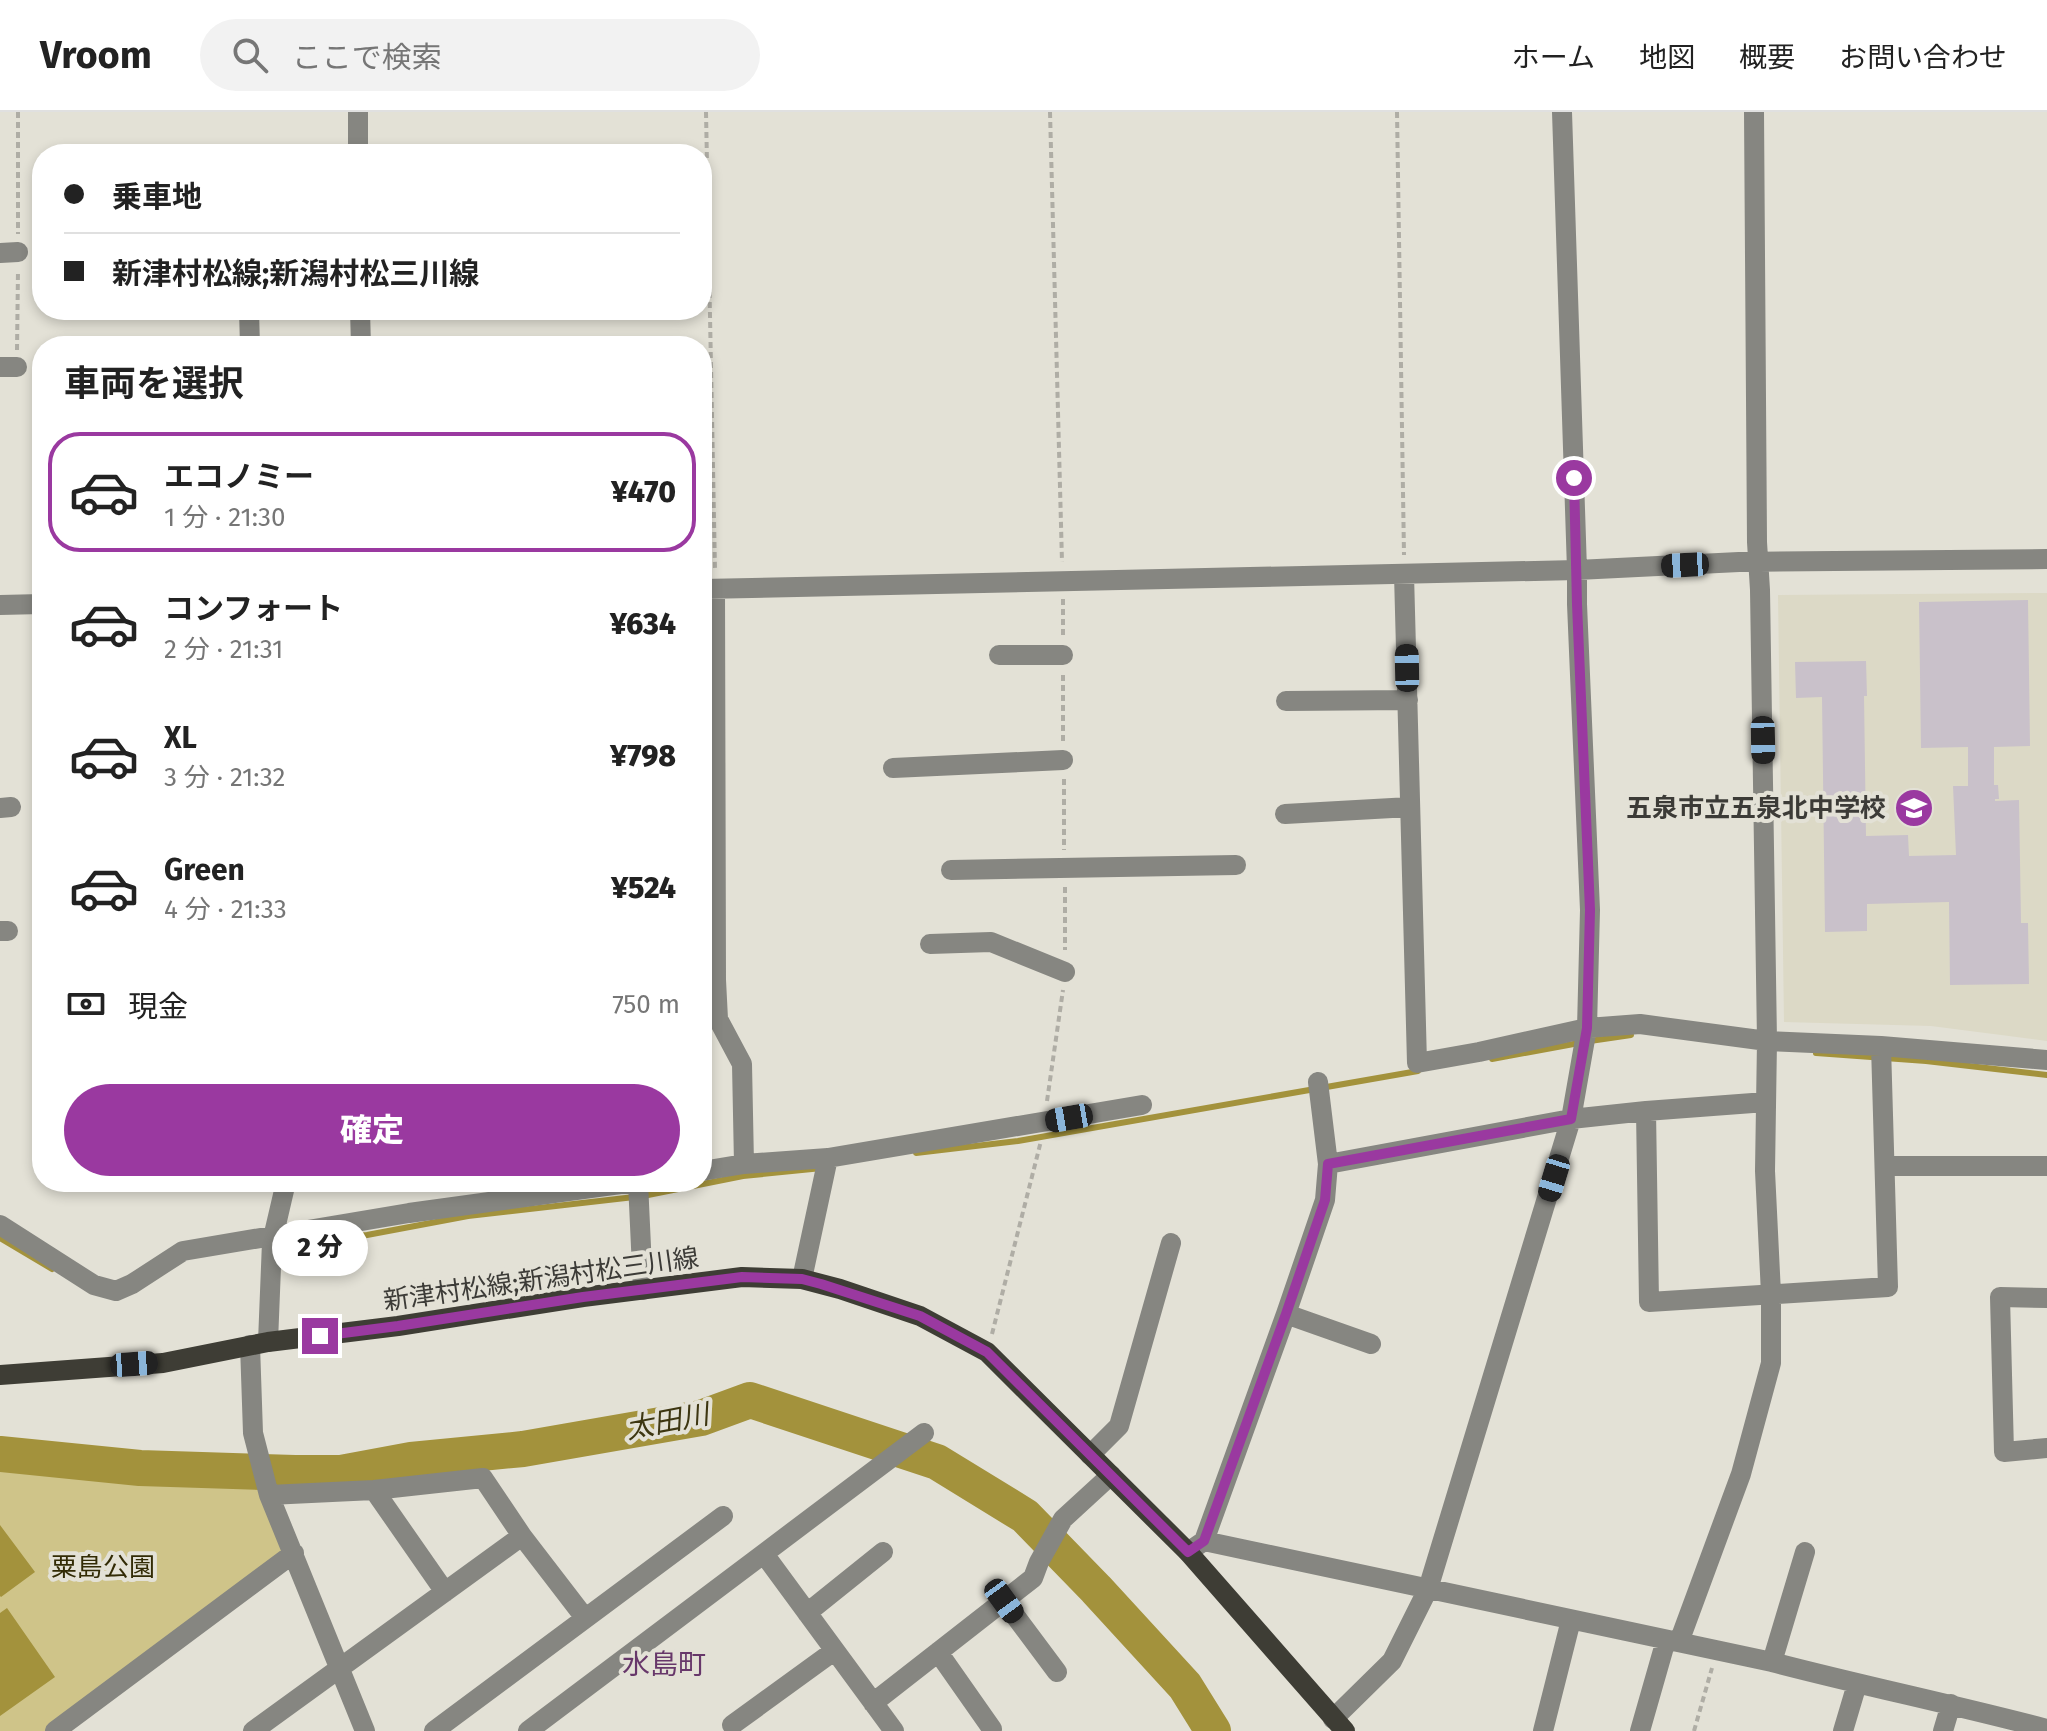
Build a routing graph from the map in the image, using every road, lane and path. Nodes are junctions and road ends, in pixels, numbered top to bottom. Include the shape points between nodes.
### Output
1 (358, 112) edge
2 (706, 112) edge
3 (1050, 112) edge
4 (1397, 112) edge
5 (1562, 112) edge
6 (1754, 112) edge
7 (358, 144) edge
8 (706, 144) edge
9 (2047, 559) edge
10 (1758, 563) junction
11 (1577, 570) junction
12 (1404, 574) junction
13 (1063, 581) junction
14 (712, 589) edge
15 (32, 604) edge
16 (0, 605) edge
17 (999, 655) dead end
18 (1063, 655) dead end
19 (1408, 700) junction
20 (1286, 701) dead end
21 (1063, 760) dead end
22 (893, 768) dead end
23 (1410, 807) junction
24 (1285, 814) dead end
25 (712, 828) edge
26 (1236, 865) dead end
27 (951, 870) dead end
28 (930, 944) dead end
29 (1065, 972) dead end
30 (1587, 1028) junction
31 (1767, 1041) junction
32 (1881, 1046) junction
33 (2047, 1060) edge
34 (1318, 1082) dead end
35 (1766, 1102) junction
36 (1142, 1105) dead end
37 (1646, 1111) junction
38 (1571, 1119) junction
39 (1043, 1131) dead end
40 (828, 1158) junction
41 (744, 1164) junction
42 (1328, 1164) junction
43 (1886, 1166) junction
44 (2047, 1166) edge
45 (712, 1169) edge
46 (284, 1192) edge
47 (563, 1192) edge
48 (637, 1192) edge
49 (0, 1225) edge
50 (273, 1235) junction
51 (1171, 1243) dead end
52 (802, 1279) junction
53 (643, 1290) junction
54 (1771, 1294) junction
55 (2047, 1298) edge
56 (1286, 1314) junction
57 (259, 1344) junction
58 (1371, 1344) dead end
59 (987, 1352) junction
60 (0, 1375) edge
61 (924, 1433) dead end
62 (2047, 1448) edge
63 (1090, 1455) junction
64 (1111, 1475) junction
65 (374, 1490) junction
66 (269, 1495) junction
67 (723, 1516) dead end
68 (522, 1536) junction
69 (1196, 1546) junction
70 (883, 1552) dead end
71 (1805, 1552) dead end
72 (294, 1553) junction
73 (764, 1554) junction
74 (1428, 1589) junction
75 (445, 1592) junction
76 (1004, 1601) junction
77 (807, 1613) junction
78 (585, 1618) junction
79 (1571, 1620) junction
80 (1673, 1641) junction
81 (1717, 1650) junction
82 (834, 1651) junction
83 (938, 1652) junction
84 (1772, 1662) junction
85 (340, 1668) junction
86 (1057, 1672) dead end
87 (1857, 1684) junction
88 (873, 1703) junction
89 (1951, 1704) junction
90 (732, 1725) dead end
91 (1332, 1727) edge
92 (992, 1729) dead end
93 (2047, 1729) edge
94 (55, 1731) edge
95 (253, 1731) edge
96 (365, 1731) edge
97 (434, 1731) edge
98 (528, 1731) edge
99 (894, 1731) edge
100 (1543, 1731) edge
101 (1640, 1731) edge
102 (1694, 1731) edge
103 (1843, 1731) edge
104 (1943, 1731) edge

1 - 7 street
2 - 8 path
3 - 13 path
4 - 12 path
5 - 11 street
6 - 10 street
9 - 10 street
10 - 11 street
10 - 31 street
11 - 12 street
11 - 30 street via 1590,910
12 - 13 street
12 - 19 street
13 - 14 street
15 - 16 street
17 - 18 street
19 - 20 street
19 - 23 street
21 - 22 street
23 - 24 street
23 - 30 street via 1417,1063
25 - 41 street via 718,1019 742,1064
26 - 27 street
28 - 29 street via 991,942
30 - 31 street via 1640,1024
30 - 38 street
31 - 32 street
31 - 35 street
32 - 33 street
32 - 43 street
34 - 42 street
35 - 37 street
35 - 54 street
36 - 40 street
37 - 38 street
37 - 54 street via 1649,1302
38 - 42 street
38 - 74 street
39 - 59 path
40 - 41 street
40 - 52 street
41 - 45 street
42 - 56 street via 1325,1200
43 - 44 street
43 - 54 street via 1888,1287
46 - 50 street
47 - 50 street
48 - 53 street
49 - 50 street via 94,1285 116,1291 183,1251
50 - 57 street
51 - 63 street via 1119,1426
52 - 53 main road, 新津村松線;新潟村松三川線 via 742,1277
52 - 59 main road, 新津村松線;新潟村松三川線 via 920,1316
53 - 57 main road, 新津村松線;新潟村松三川線
54 - 80 street via 1771,1363 1741,1474
55 - 62 street via 2000,1297 2004,1452
56 - 58 street
56 - 69 street
57 - 60 main road, 新津村松線;新潟村松三川線 via 163,1363
57 - 66 street via 253,1433
59 - 63 main road, 新津村松線;新潟村松三川線
61 - 73 street
63 - 64 main road, 新津村松線;新潟村松三川線
64 - 69 main road, 新津村松線;新潟村松三川線
64 - 76 street via 1063,1519 1033,1578
65 - 66 street
65 - 68 street via 483,1478
65 - 75 street
66 - 72 street
67 - 78 street
68 - 75 street
68 - 78 street
69 - 74 street
69 - 91 main road, 新津村松線;新潟村松三川線
70 - 77 street
71 - 84 street
72 - 85 street
72 - 94 street
73 - 77 street
73 - 98 street
74 - 79 street
74 - 91 street via 1392,1661
75 - 85 street
76 - 83 street
76 - 86 street
77 - 82 street
78 - 97 street
79 - 80 street
79 - 100 street
80 - 81 street
80 - 101 street
81 - 84 street
81 - 102 path
82 - 88 street
82 - 90 street
83 - 88 street
83 - 92 street
84 - 87 street
85 - 95 street
85 - 96 street
87 - 89 street
87 - 103 street
88 - 99 street
89 - 93 street
89 - 104 street

